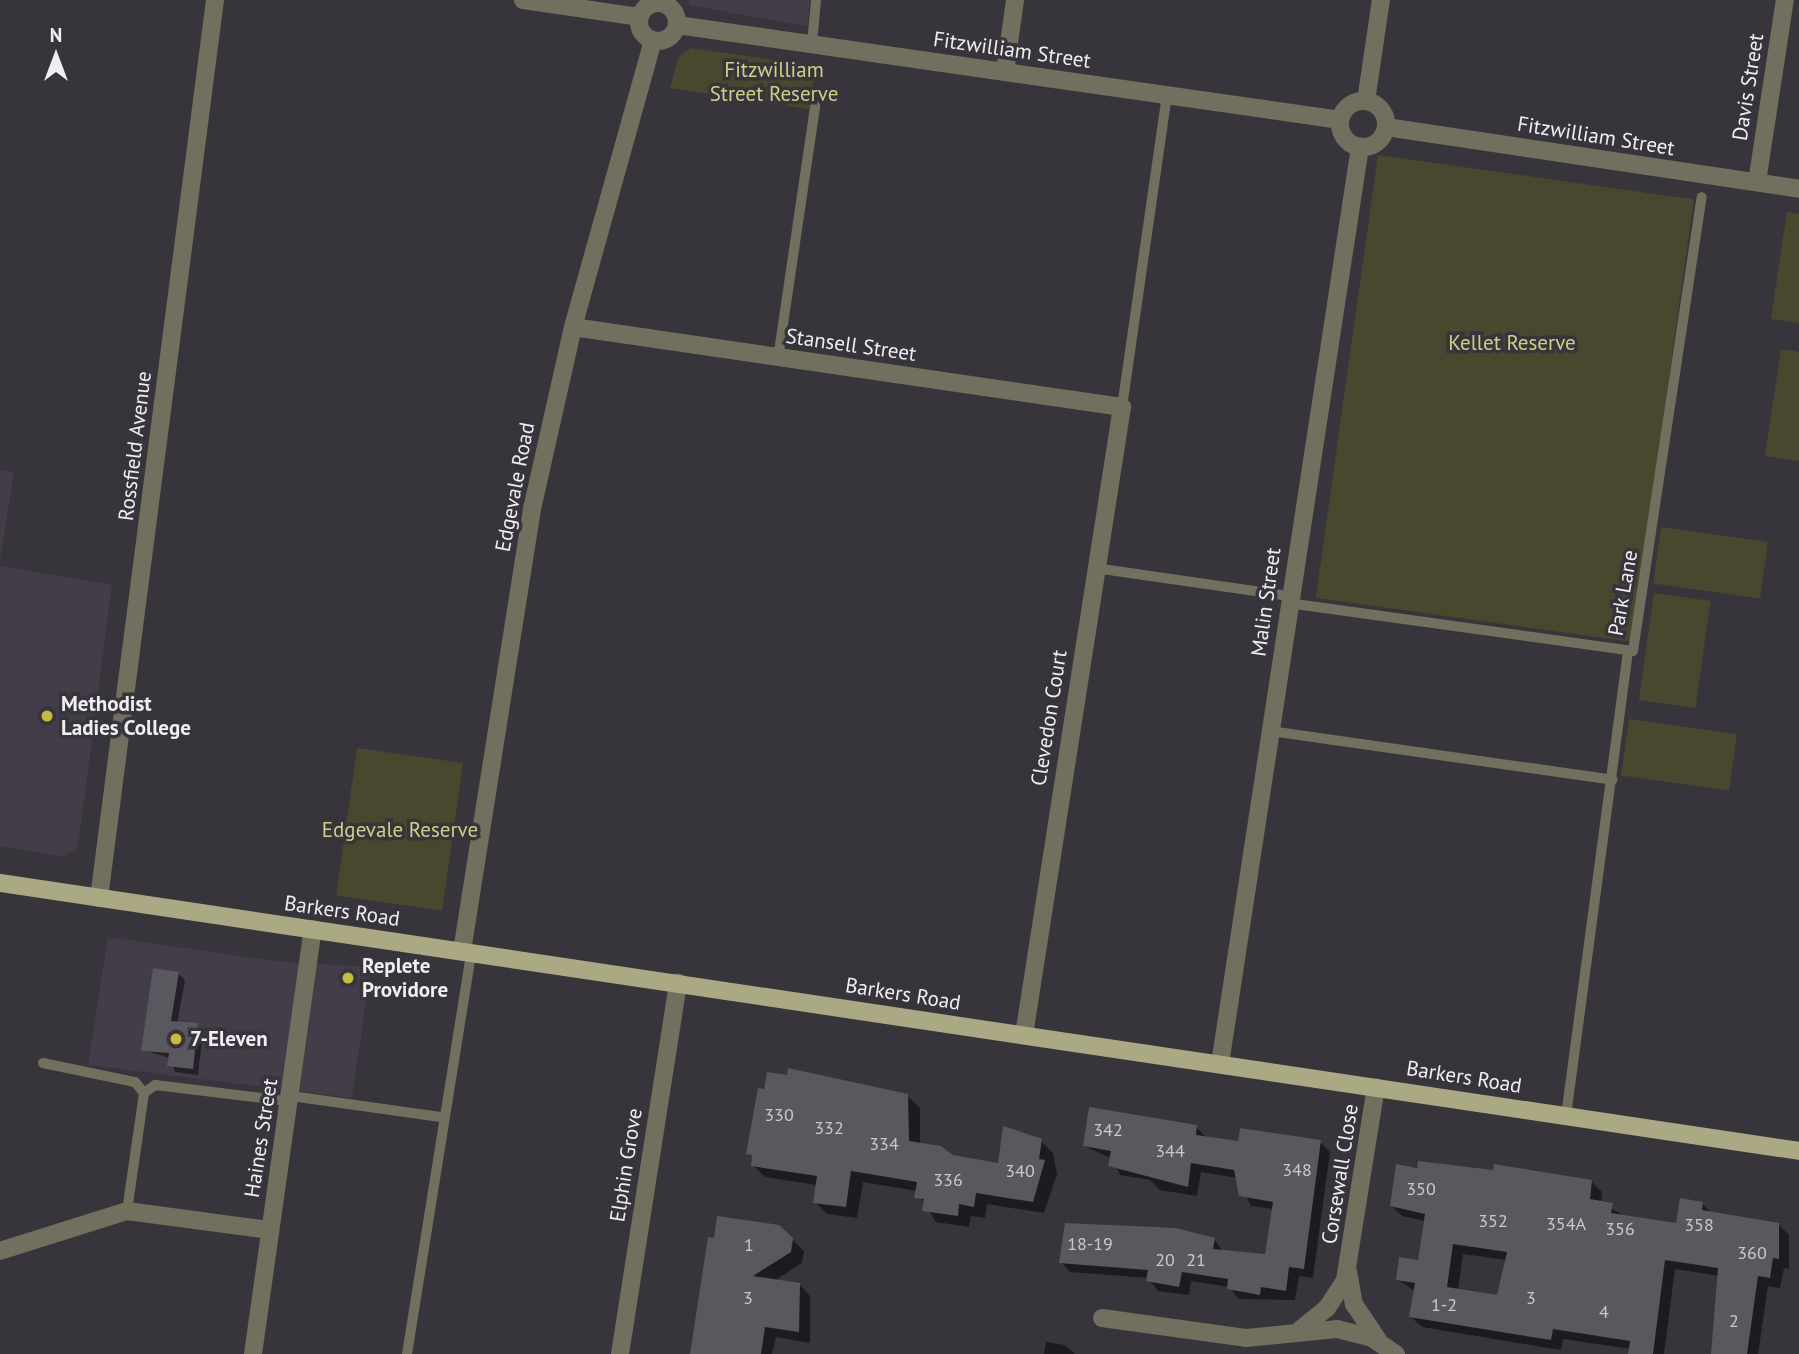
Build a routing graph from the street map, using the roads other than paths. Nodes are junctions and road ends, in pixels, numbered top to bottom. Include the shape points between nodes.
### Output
1 (215, 0) edge
2 (523, 0) edge
3 (816, 0) edge
4 (1015, 0) edge
5 (1381, 0) edge
6 (1785, 0) edge
7 (664, 2) edge
8 (639, 17) junction
9 (677, 25) junction
10 (653, 41) junction
11 (812, 44) junction
12 (1005, 72) junction
13 (1167, 95) junction
14 (1366, 101) junction
15 (815, 106) dead end
16 (1340, 120) junction
17 (1386, 127) junction
18 (1360, 147) junction
19 (1757, 182) junction
20 (1799, 188) edge
21 (1702, 197) dead end
22 (573, 327) junction
23 (778, 358) junction
24 (1122, 407) junction
25 (1095, 568) junction
26 (1289, 600) junction
27 (1629, 652) junction
28 (1270, 731) junction
29 (1613, 780) junction
30 (0, 884) edge
31 (99, 898) junction
32 (313, 929) junction
33 (466, 952) junction
34 (678, 983) junction
35 (1024, 1035) junction
36 (43, 1063) dead end
37 (1220, 1064) junction
38 (1376, 1087) junction
39 (144, 1093) junction
40 (290, 1099) junction
41 (1566, 1116) junction
42 (441, 1117) junction
43 (1794, 1154) edge
44 (127, 1211) junction
45 (269, 1230) junction
46 (0, 1251) edge
47 (1348, 1268) junction
48 (1102, 1318) dead end
49 (1290, 1334) junction
50 (1390, 1350) edge
51 (253, 1354) edge
52 (407, 1354) edge
53 (620, 1354) edge

1 - 31 street, Rossfield Avenue
2 - 8 street
3 - 11 lane
4 - 12 street
5 - 14 street
6 - 19 street, Davis Street
7 - 8 street via 646,6
7 - 9 street
8 - 10 street via 642,33
9 - 10 street via 671,36
9 - 11 street, Fitzwilliam Street
10 - 22 street, Edgevale Road
11 - 12 street, Fitzwilliam Street
12 - 13 street, Fitzwilliam Street
13 - 16 street, Fitzwilliam Street
13 - 24 lane
14 - 16 street via 1348,106
14 - 17 street via 1380,109
15 - 23 lane
16 - 18 street via 1346,140
17 - 18 street via 1380,141
17 - 19 street, Fitzwilliam Street
18 - 26 street, Malin Street
19 - 20 street, Fitzwilliam Street
21 - 27 lane, Park Lane via 1638,636
22 - 23 street, Stansell Street
22 - 33 street, Edgevale Road via 532,509
23 - 24 street, Stansell Street
24 - 25 street, Clevedon Court
25 - 26 lane, Park Lane
25 - 35 street, Clevedon Court
26 - 27 lane, Park Lane
26 - 28 street, Malin Street
27 - 29 lane
28 - 29 lane
28 - 37 street, Malin Street
29 - 41 lane
30 - 31 main road, Barkers Road
31 - 32 main road, Barkers Road
32 - 33 main road, Barkers Road
32 - 40 street, Haines Street
33 - 34 main road, Barkers Road
33 - 42 lane
34 - 35 main road, Barkers Road
34 - 53 street, Elphin Grove
35 - 37 main road, Barkers Road
36 - 39 lane via 135,1082
37 - 38 main road, Barkers Road
38 - 41 main road, Barkers Road
38 - 47 street, Corsewall Close
39 - 40 lane via 155,1085
39 - 44 lane
40 - 42 lane
40 - 45 street, Haines Street
41 - 43 main road, Barkers Road
42 - 52 lane
44 - 45 street
44 - 46 street
45 - 51 street, Haines Street
47 - 49 street, Corsewall Close via 1327,1308
47 - 50 street, Corsewall Close via 1354,1304
48 - 49 street, Corsewall Close via 1245,1338
49 - 50 street, Corsewall Close via 1343,1329

